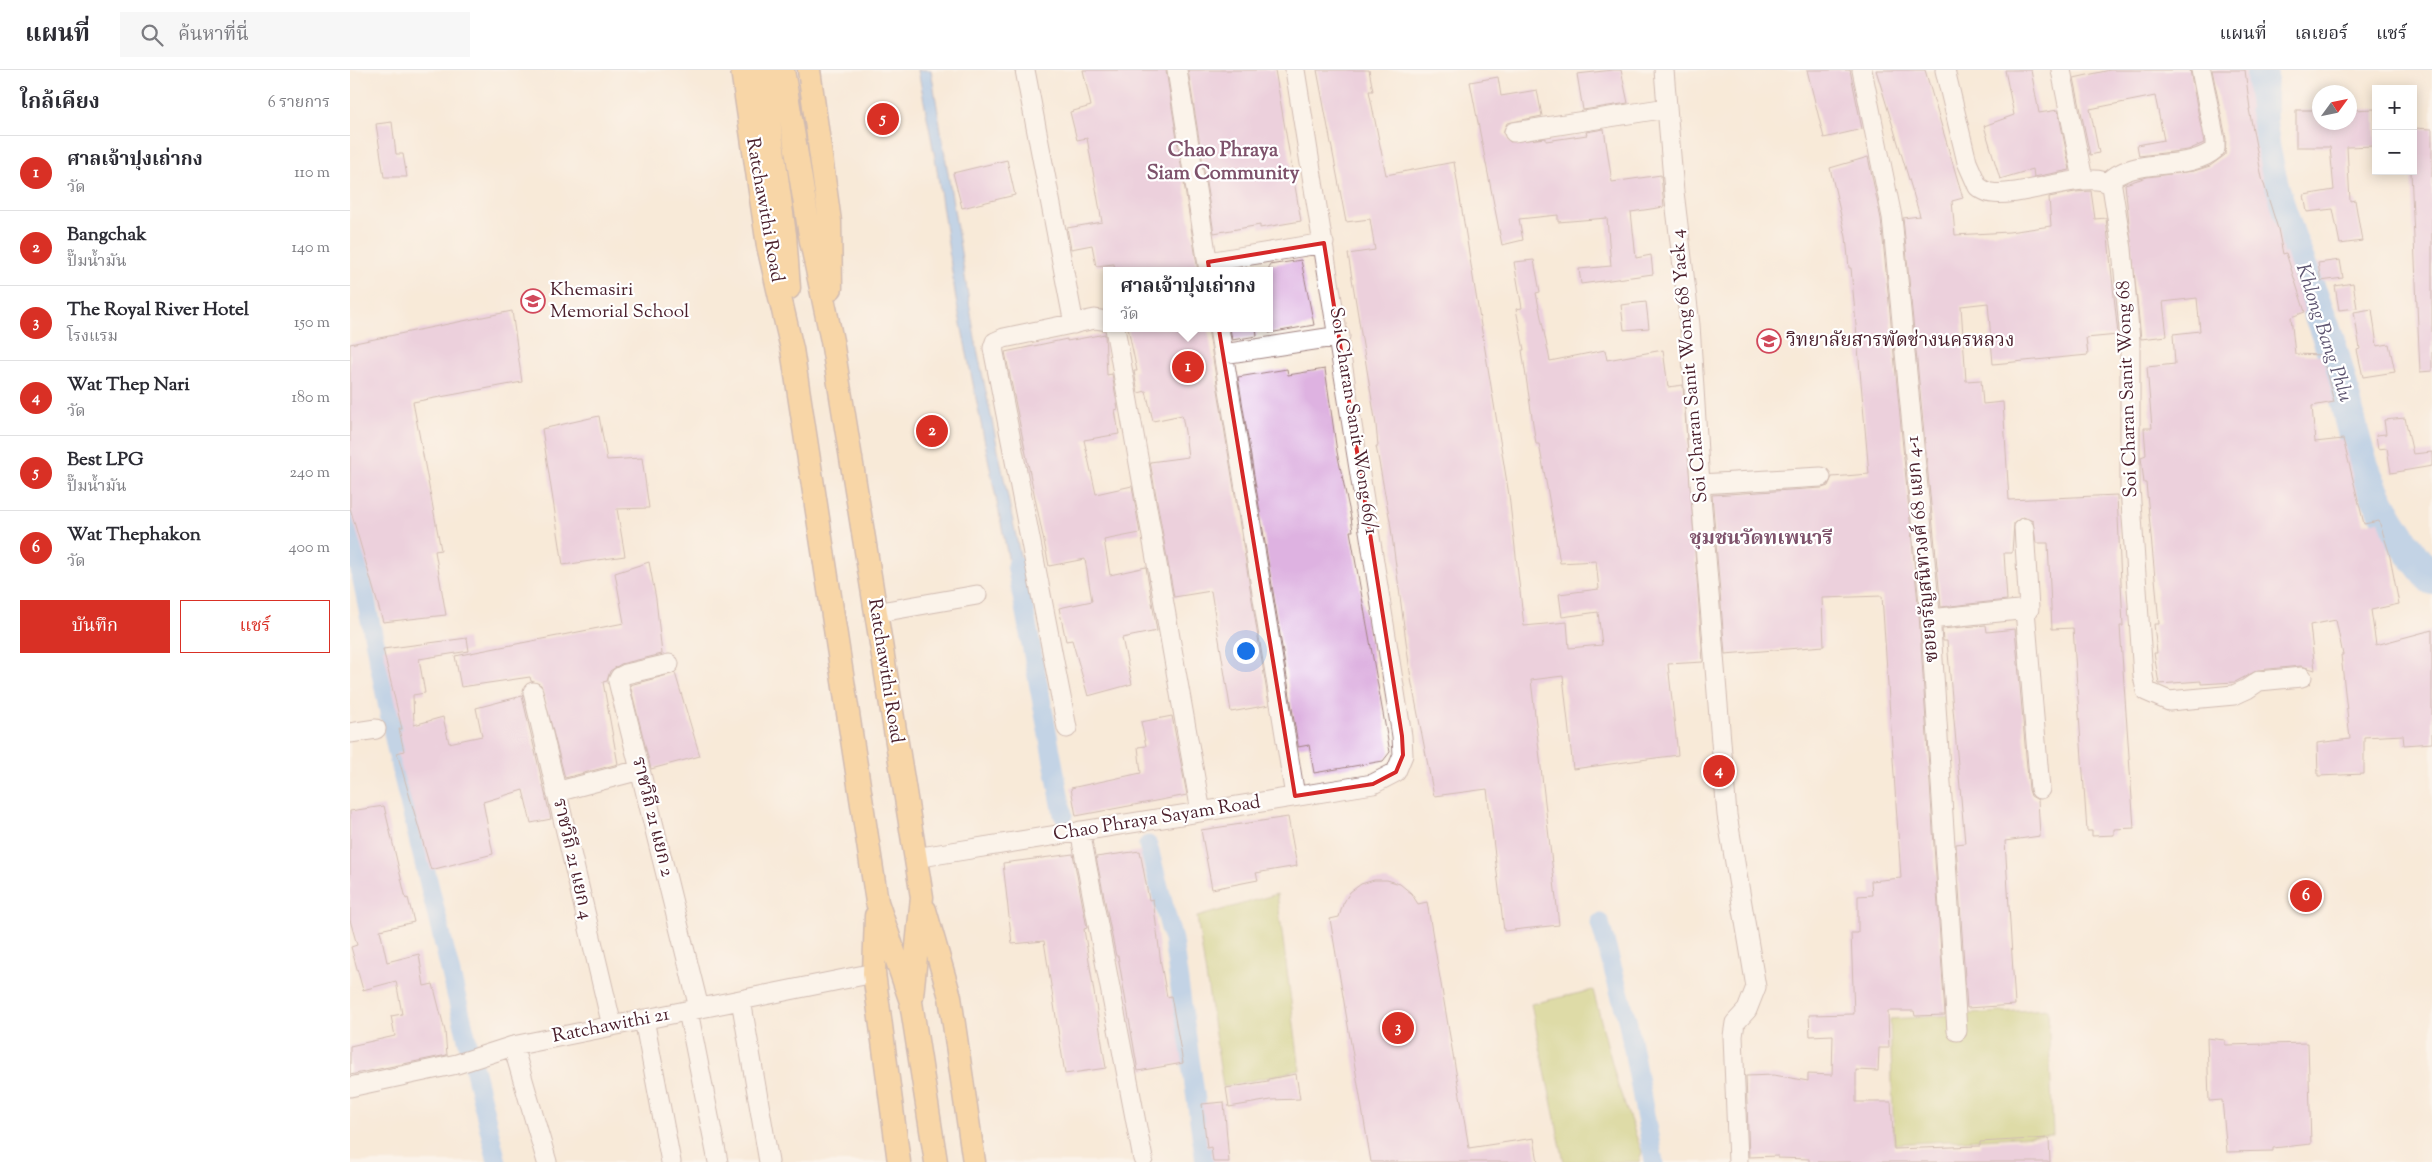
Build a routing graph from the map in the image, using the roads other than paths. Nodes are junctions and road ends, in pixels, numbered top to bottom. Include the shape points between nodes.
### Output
1 (742, 70) edge
2 (762, 70) edge
3 (783, 70) edge
4 (809, 70) edge
5 (1025, 70) edge
6 (1176, 70) edge
7 (1295, 70) edge
8 (1664, 70) edge
9 (1862, 70) edge
10 (1945, 70) edge
11 (2061, 70) edge
12 (2201, 70) edge
13 (1667, 108) junction
14 (1514, 132) dead end
15 (2083, 179) junction
16 (2108, 183) junction
17 (1324, 243) junction
18 (1209, 267) edge
19 (1103, 320) edge
20 (1074, 324) junction
21 (1116, 332) edge
22 (1220, 332) edge
23 (1340, 336) junction
24 (832, 341) junction
25 (792, 348) junction
26 (1223, 354) junction
27 (1821, 477) dead end
28 (1700, 484) junction
29 (2024, 528) dead end
30 (977, 595) dead end
31 (2025, 610) junction
32 (875, 613) junction
33 (1930, 619) junction
34 (669, 664) dead end
35 (2302, 677) dead end
36 (533, 692) dead end
37 (1067, 728) dead end
38 (376, 729) dead end
39 (350, 734) edge
40 (640, 770) junction
41 (1396, 772) joint
42 (2040, 789) dead end
43 (556, 792) junction
44 (1295, 796) junction
45 (1201, 812) junction
46 (1080, 831) junction
47 (915, 858) junction
48 (922, 897) junction
49 (877, 902) junction
50 (874, 973) junction
51 (741, 1000) junction
52 (911, 1002) junction
53 (694, 1009) junction
54 (644, 1019) junction
55 (612, 1026) junction
56 (1957, 1032) dead end
57 (513, 1046) junction
58 (350, 1087) edge
59 (1143, 1158) dead end
60 (547, 1162) edge
61 (671, 1162) edge
62 (718, 1162) edge
63 (768, 1162) edge
64 (899, 1162) edge
65 (936, 1162) edge
66 (974, 1162) edge
67 (1738, 1162) edge

1 - 25 main road, Ratchawithi Road via 768,246
2 - 25 main road, Ratchawithi Road via 785,235
3 - 24 main road, Ratchawithi Road via 811,241
4 - 24 main road, Ratchawithi Road via 830,222
5 - 20 street
6 - 18 street
7 - 17 street, Soi Charan Sanit Wong 66/1
8 - 13 street, Soi Charan Sanit Wong 68 Yaek 4
9 - 33 street, ซอยจรัญสนิทวงศ์ 68 แยก 4-1 via 1892,216
10 - 15 street via 1966,162 1978,187 1992,193 2038,189
11 - 15 street
12 - 16 street via 2215,149 2200,157 2120,172
13 - 14 street
13 - 28 street, Soi Charan Sanit Wong 68 Yaek 4 via 1690,325
15 - 16 street via 2102,179
16 - 35 street, Soi Charan Sanit Wong 68 via 2116,201 2130,341 2130,488 2146,691 2169,701 2234,695 2258,680
17 - 18 street
17 - 23 street, Soi Charan Sanit Wong 66/1
19 - 20 street
20 - 37 street via 998,340 993,348
21 - 45 street
22 - 26 street
23 - 26 street
23 - 41 street, Soi Charan Sanit Wong 66/1 via 1402,736 1403,755
24 - 32 main road, Ratchawithi Road
25 - 49 main road, Ratchawithi Road
26 - 44 street
27 - 28 street
28 - 67 street, Soi Charan Sanit Wong 68 Yaek 4 via 1728,815 1756,987 1747,1010 1735,1023 1733,1036
29 - 31 street via 2029,609
30 - 32 street
31 - 33 street
31 - 42 street
32 - 47 main road, Ratchawithi Road
33 - 56 street, ซอยจรัญสนิทวงศ์ 68 แยก 4-1
34 - 40 street, ราชวิถี 21 แยก 2 via 626,674 618,681
36 - 43 street, ราชวิถี 21 แยก 4
38 - 39 street
40 - 43 street
40 - 53 street, ราชวิถี 21 แยก 2
41 - 44 street, Chao Phraya Sayam Road via 1373,784
43 - 55 street, ราชวิถี 21 แยก 4
44 - 45 street, Chao Phraya Sayam Road
45 - 46 street, Chao Phraya Sayam Road
46 - 47 street, Chao Phraya Sayam Road
46 - 59 street
47 - 48 main road, Ratchawithi Road
48 - 52 main road, Ratchawithi Road
48 - 66 main road via 950,997
49 - 50 main road
49 - 52 main road, Ratchawithi Road
50 - 51 street, Ratchawithi 21
50 - 64 main road
51 - 53 street, Ratchawithi 21
51 - 63 street
52 - 65 main road, Ratchawithi Road
53 - 54 street, Ratchawithi 21
53 - 62 street, ราชวิถี 21 แยก 2
54 - 55 street, Ratchawithi 21
54 - 61 street
55 - 57 street, Ratchawithi 21
57 - 58 street, Ratchawithi 21 via 472,1059
57 - 60 street

